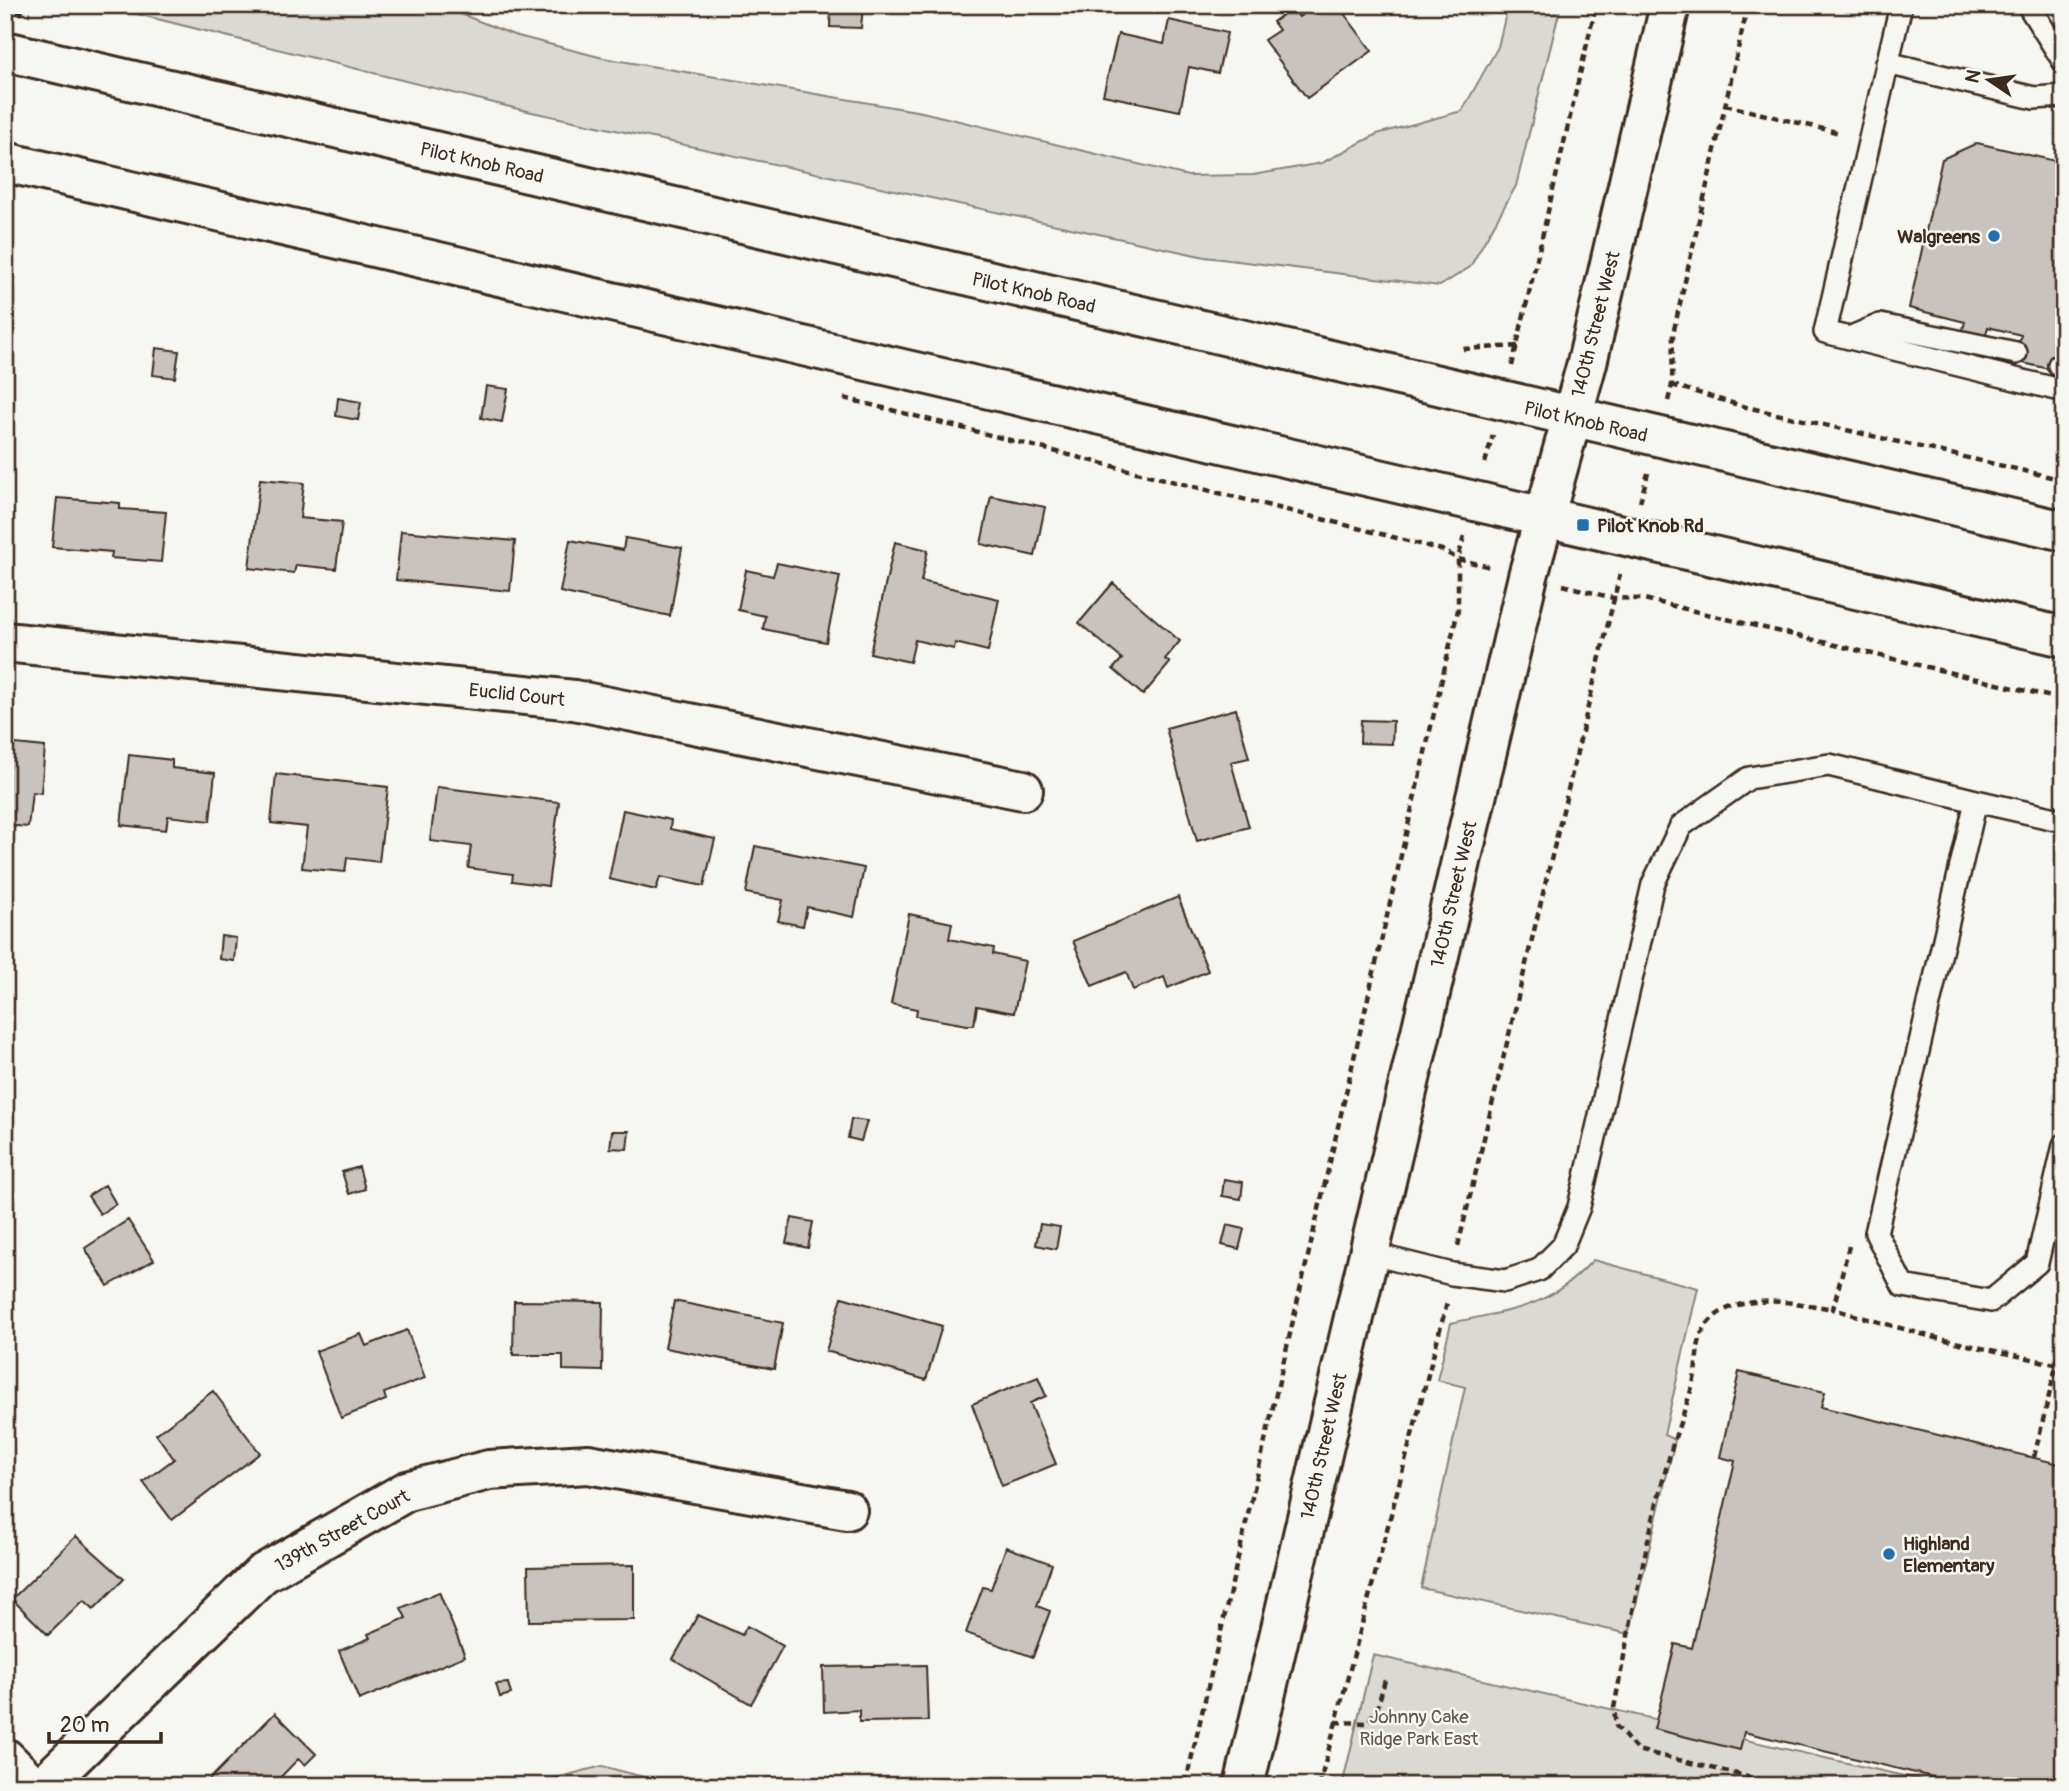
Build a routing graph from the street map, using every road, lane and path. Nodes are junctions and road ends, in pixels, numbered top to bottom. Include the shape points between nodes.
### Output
1 (1596, 5) edge
2 (1670, 5) edge
3 (1748, 5) edge
4 (1901, 5) edge
5 (2028, 5) edge
6 (5, 51) edge
7 (2064, 62) edge
8 (1888, 63) junction
9 (2064, 96) edge
10 (1726, 105) junction
11 (1870, 139) junction
12 (5, 162) edge
13 (1849, 338) junction
14 (2016, 353) dead end
15 (1672, 385) junction
16 (2064, 391) edge
17 (833, 395) dead end
18 (1502, 402) junction
19 (1573, 417) junction
20 (1658, 437) junction
21 (2064, 480) edge
22 (1474, 502) junction
23 (1544, 518) junction
24 (2064, 531) edge
25 (1630, 537) junction
26 (1458, 559) junction
27 (1613, 598) junction
28 (2064, 637) edge
29 (5, 642) edge
30 (2064, 700) edge
31 (1023, 790) dead end
32 (1976, 801) junction
33 (2064, 821) edge
34 (2064, 1145) edge
35 (1368, 1253) junction
36 (1452, 1274) junction
37 (1833, 1310) dead end
38 (2064, 1334) edge
39 (2034, 1458) dead end
40 (847, 1510) dead end
41 (1385, 1680) dead end
42 (1335, 1722) junction
43 (5, 1758) edge
44 (1756, 1779) junction
45 (33, 1786) edge
46 (43, 1786) edge
47 (1185, 1786) edge
48 (1244, 1786) edge
49 (1319, 1786) edge
50 (1755, 1786) edge
51 (1787, 1786) edge

1 - 18 path
2 - 19 main road, 140th Street West
3 - 10 path
4 - 8 lane
5 - 7 lane
6 - 18 main road, Pilot Knob Road
8 - 9 lane via 2034,98
8 - 11 lane
10 - 11 path
10 - 15 path via 1673,334
11 - 13 lane via 1825,332
12 - 22 main road
13 - 14 lane via 1880,325
13 - 16 lane
15 - 20 path
15 - 21 path via 1742,406
17 - 26 path via 1443,550
18 - 19 main road, Pilot Knob Road
18 - 22 path
19 - 20 main road, Pilot Knob Road
19 - 23 main road, 140th Street West
20 - 24 main road, Pilot Knob Road
20 - 25 path
22 - 23 main road
22 - 26 path
23 - 25 main road
23 - 35 main road, 140th Street West
25 - 27 path
25 - 28 main road
26 - 47 path via 1458,610
27 - 30 path via 1644,599
27 - 36 path
29 - 31 main road, Euclid Court via 574,700
32 - 33 lane
32 - 34 lane via 1876,1233 1903,1286 1992,1301 2036,1263
32 - 36 lane via 1829,765 1749,778 1681,826 1653,884 1579,1207 1563,1246 1539,1270 1505,1281
35 - 36 lane
35 - 48 main road, 140th Street West
36 - 42 path
37 - 44 path via 1758,1302 1730,1308 1710,1321 1698,1344 1693,1383 1669,1458 1614,1708 1616,1726 1637,1751
38 - 39 path
40 - 46 main road, 139th Street Court via 588,1464 489,1470 407,1491 262,1574
41 - 42 path via 1377,1709 1367,1723
42 - 49 path
43 - 45 main road
44 - 50 path
44 - 51 path

